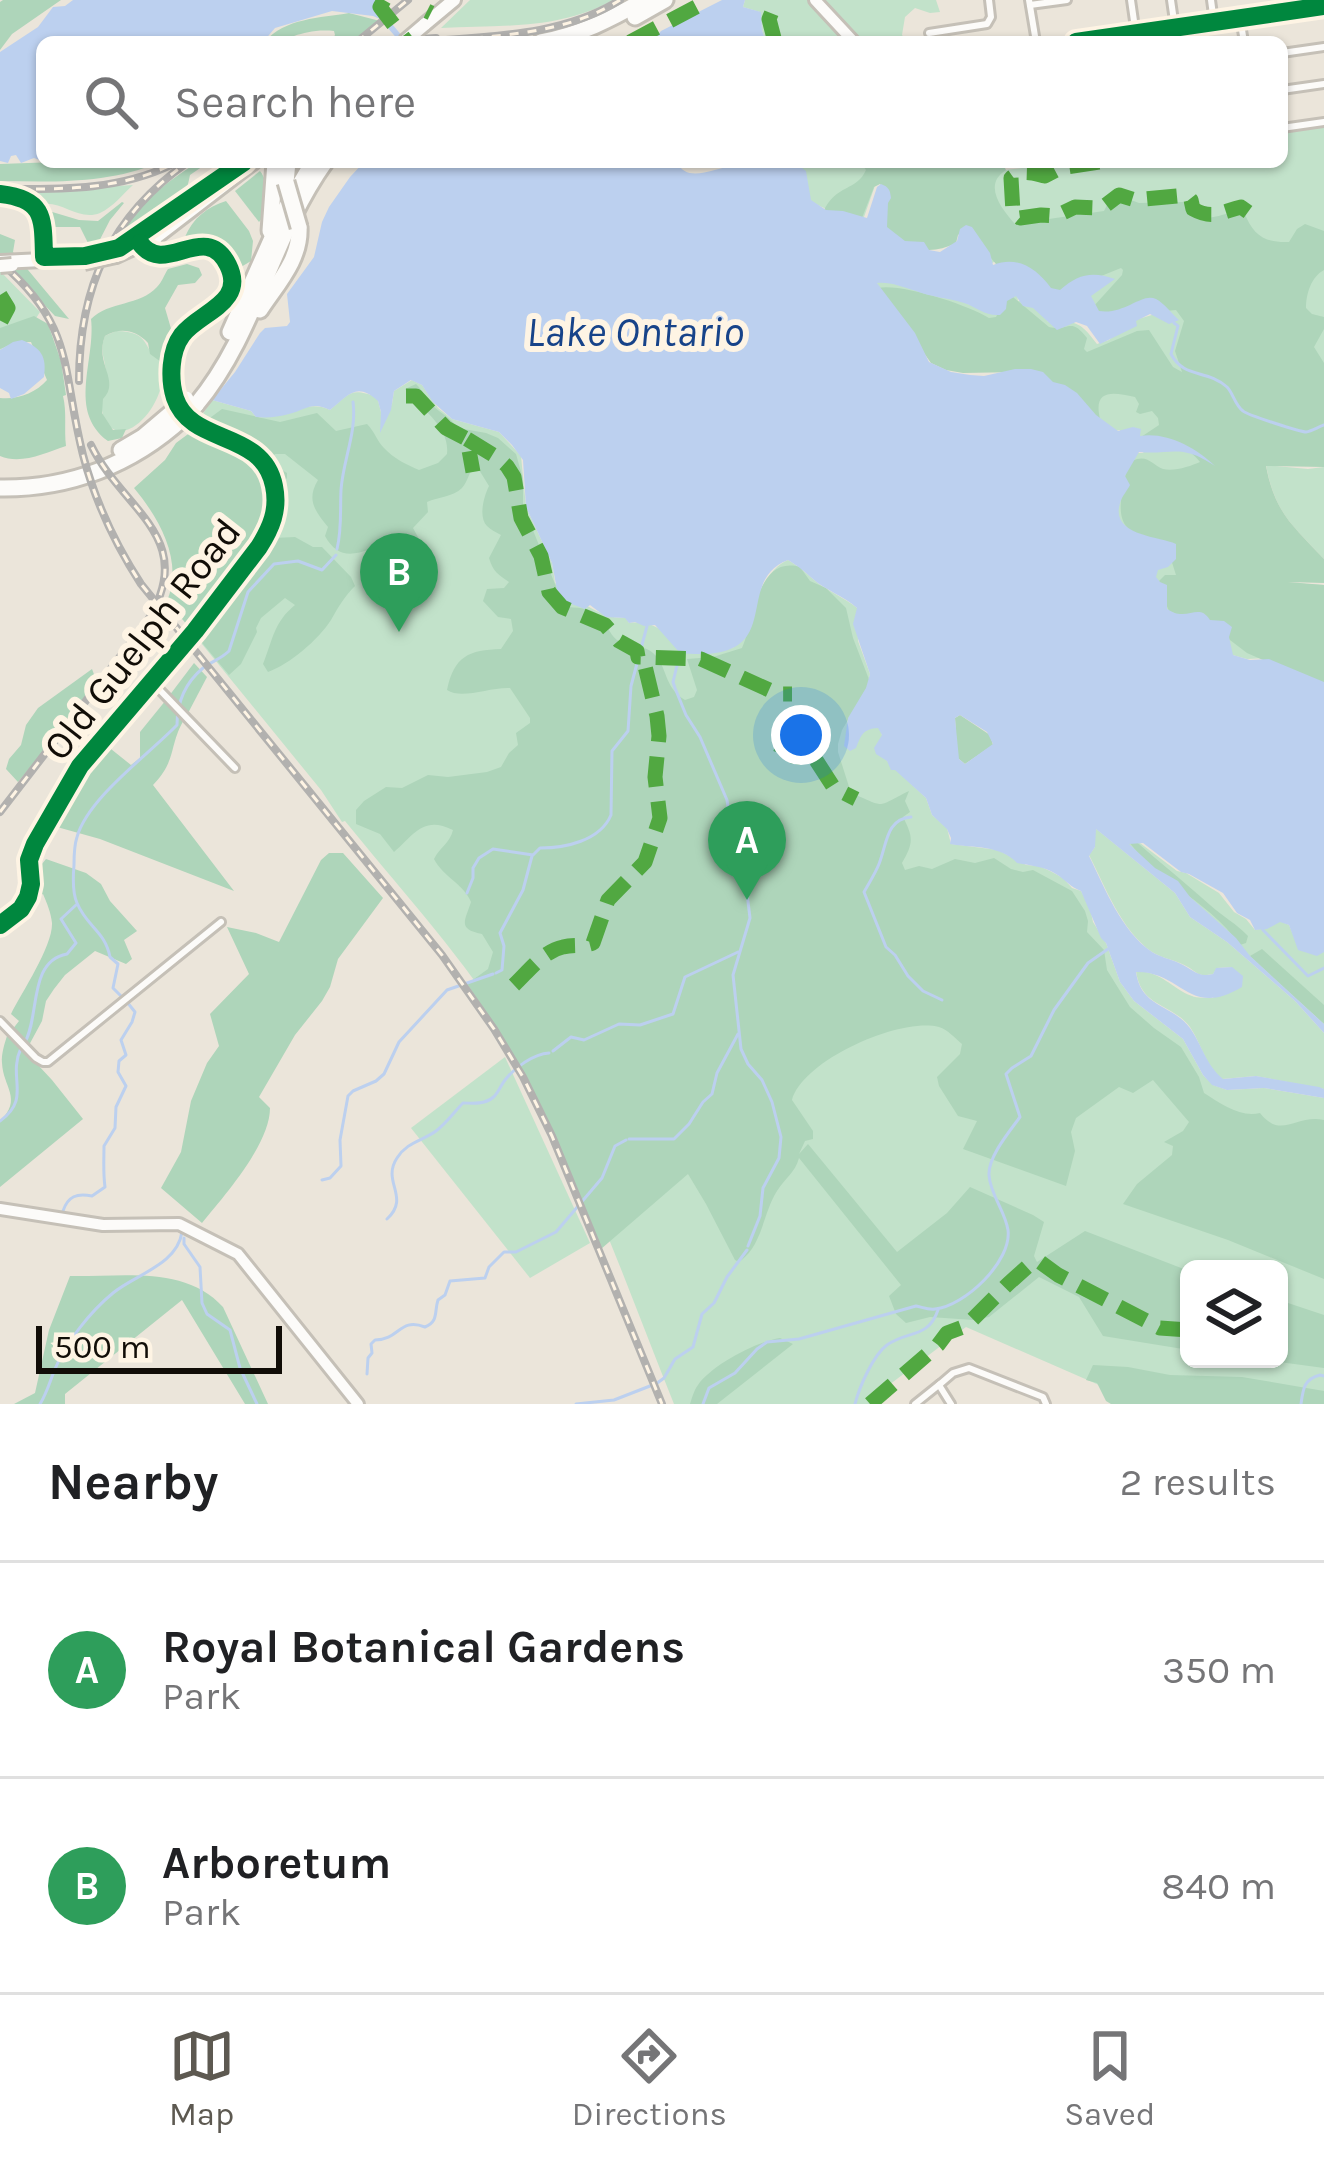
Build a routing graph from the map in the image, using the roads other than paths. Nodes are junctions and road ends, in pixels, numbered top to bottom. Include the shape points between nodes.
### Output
1 (454, 0) edge
2 (644, 0) edge
3 (665, 0) edge
4 (815, 0) edge
5 (989, 0) edge
6 (1067, 0) edge
7 (1131, 0) edge
8 (1171, 0) edge
9 (1211, 0) edge
10 (1030, 3) edge
11 (1309, 4) edge
12 (1324, 6) edge
13 (1240, 18) junction
14 (1214, 22) junction
15 (1174, 28) junction
16 (929, 34) dead end
17 (411, 36) edge
18 (569, 36) edge
19 (598, 36) edge
20 (848, 36) edge
21 (1035, 36) edge
22 (1136, 36) edge
23 (1144, 36) edge
24 (1243, 36) edge
25 (1324, 46) edge
26 (1288, 52) edge
27 (1324, 84) edge
28 (1288, 89) edge
29 (1324, 122) edge
30 (1288, 127) edge
31 (244, 168) edge
32 (244, 168) edge
33 (275, 168) edge
34 (287, 168) edge
35 (310, 168) edge
36 (322, 168) edge
37 (155, 238) junction
38 (141, 244) junction
39 (166, 255) junction
40 (6, 264) edge
41 (243, 302) junction
42 (234, 346) junction
43 (185, 408) junction
44 (0, 478) edge
45 (0, 488) edge
46 (152, 682) junction
47 (235, 768) dead end
48 (221, 922) dead end
49 (0, 925) edge
50 (0, 1021) edge
51 (0, 1209) edge
52 (947, 1379) junction
53 (1056, 1397) dead end
54 (1046, 1402) edge
55 (358, 1404) edge
56 (915, 1404) edge
57 (951, 1404) edge

1 - 17 main road, bridge
2 - 18 highway
3 - 19 highway
4 - 20 street
5 - 16 street via 987,24
6 - 10 street
7 - 22 street
8 - 15 street
9 - 14 street
10 - 21 street
11 - 12 street
11 - 13 street
13 - 14 street
13 - 24 street
14 - 15 street
15 - 23 street
25 - 26 street
27 - 28 street
29 - 30 street
31 - 37 main road
32 - 38 main road
33 - 41 highway via 272,225
34 - 42 highway, bridge via 298,246
35 - 41 highway
36 - 42 highway
37 - 38 main road
37 - 39 main road via 154,250
38 - 39 street, Old Guelph Road via 153,256
38 - 40 main road, bridge via 84,260
39 - 46 street, Old Guelph Road, bridge via 204,247 229,266 225,301 176,345 172,386 196,424 256,453 276,496 268,533
41 - 43 highway
42 - 43 highway via 209,388
43 - 44 highway via 94,463
43 - 45 highway via 146,448 87,476
46 - 47 street
46 - 49 street, Old Guelph Road via 80,766 35,844 28,897
48 - 50 street via 48,1062
51 - 55 street via 103,1225 188,1226 238,1254
52 - 54 street via 969,1368
52 - 56 street
52 - 57 street via 939,1385
53 - 54 street

